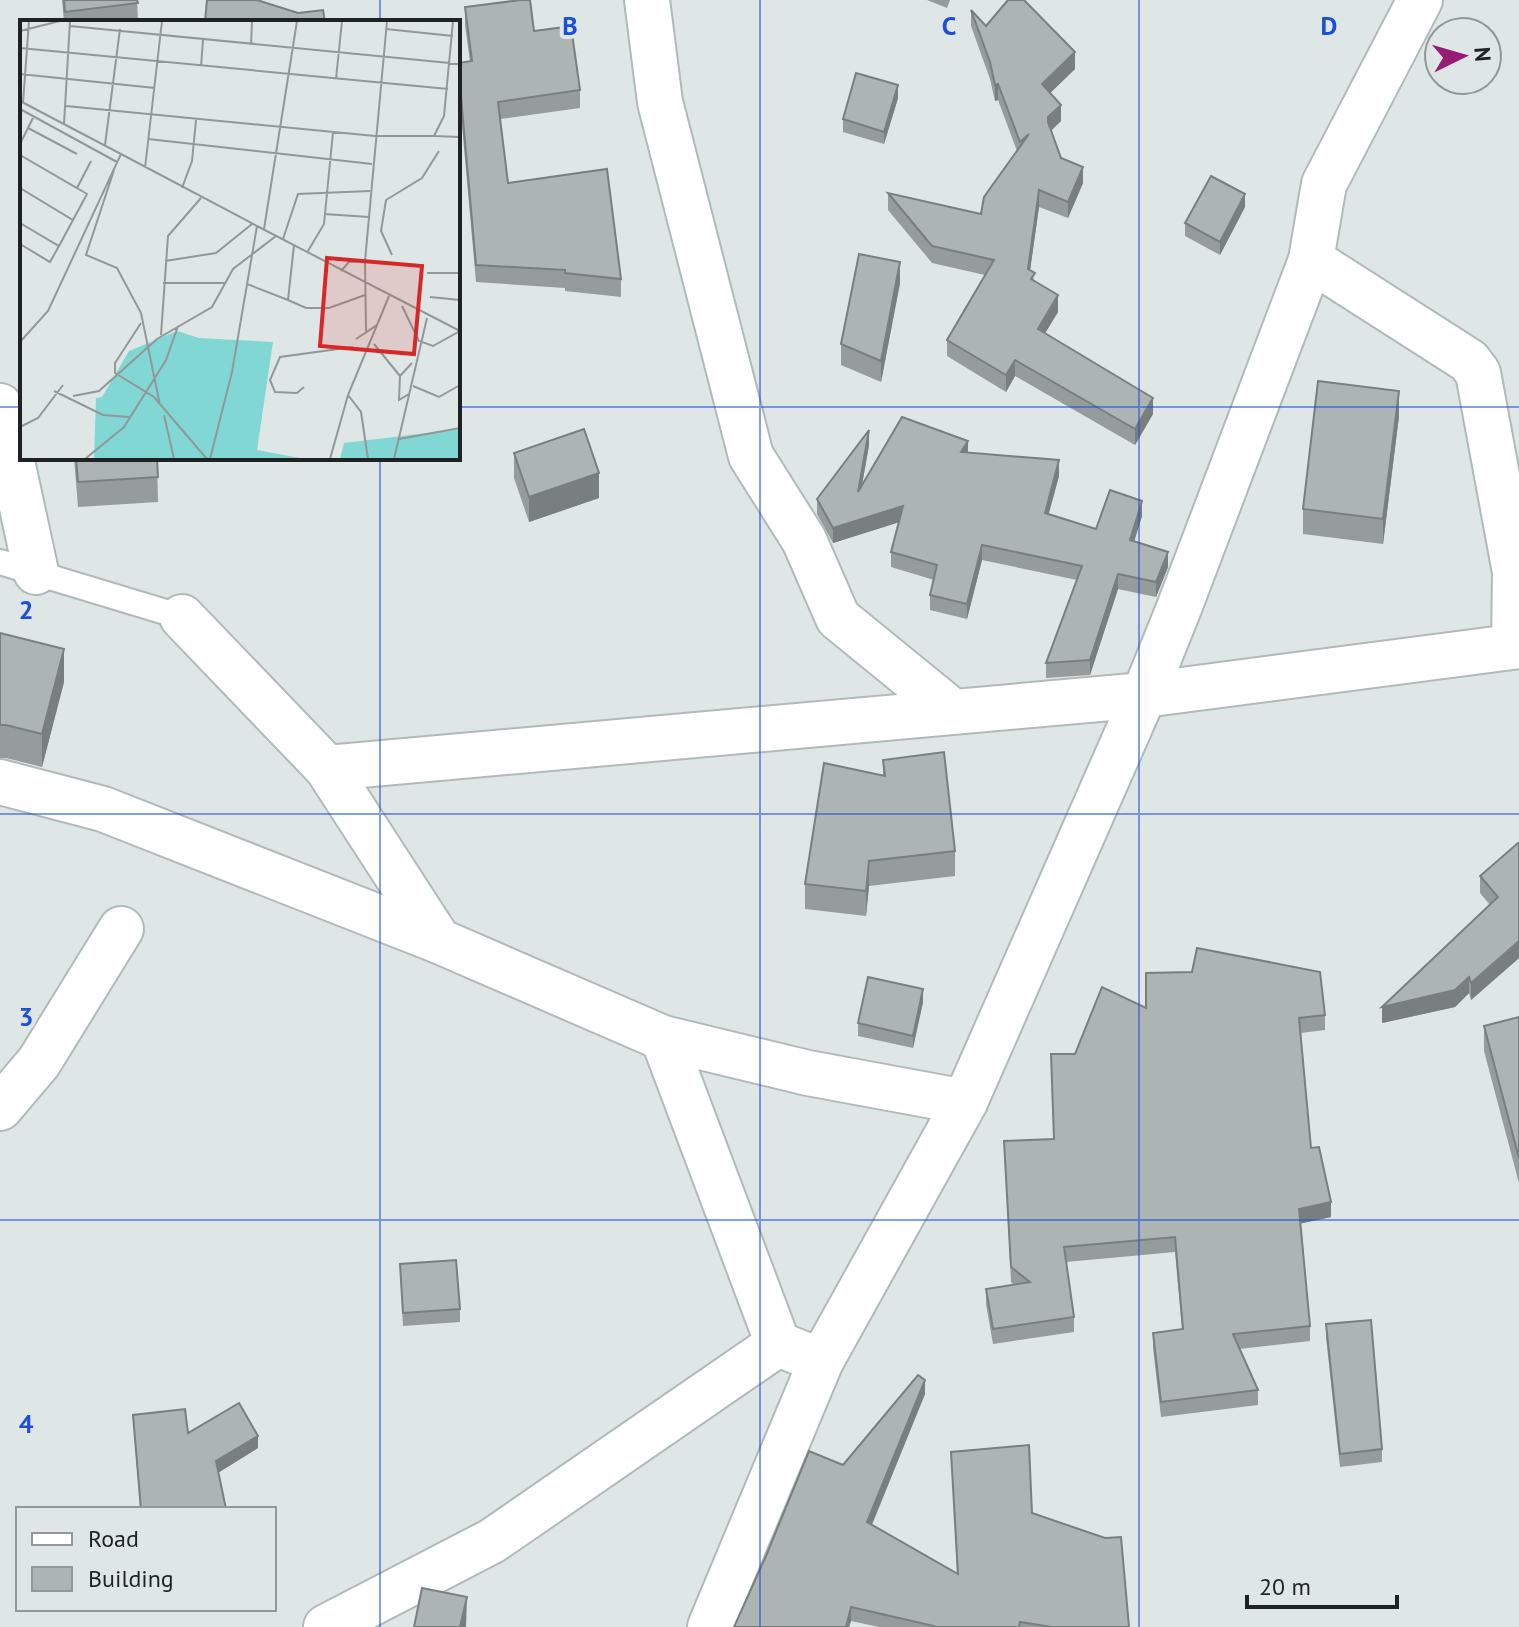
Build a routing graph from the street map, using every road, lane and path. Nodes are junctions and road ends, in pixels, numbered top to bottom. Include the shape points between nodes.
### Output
1 (647, 0) edge
2 (1420, 0) edge
3 (1311, 260) junction
4 (0, 406) edge
5 (18, 567) edge
6 (182, 617) joint
7 (1517, 646) edge
8 (1144, 695) junction
9 (952, 711) junction
10 (327, 768) junction
11 (0, 782) edge
12 (121, 929) dead end
13 (439, 941) junction
14 (663, 1038) junction
15 (965, 1102) junction
16 (0, 1108) edge
17 (778, 1344) junction
18 (821, 1361) junction
19 (326, 1627) edge
20 (710, 1627) edge

1 - 9 street via 660,102 751,456 804,540 838,618
2 - 3 street via 1324,184
3 - 7 street via 1469,361 1478,373 1515,572
3 - 8 street
4 - 5 street
5 - 6 lane
6 - 10 street
7 - 8 street
8 - 9 street
8 - 15 street
9 - 10 street
10 - 13 street
11 - 13 street via 103,809
12 - 16 street via 39,1062
13 - 14 street
14 - 15 street via 808,1073
14 - 17 street
15 - 18 street
17 - 18 street
17 - 19 street via 492,1541
18 - 20 street

